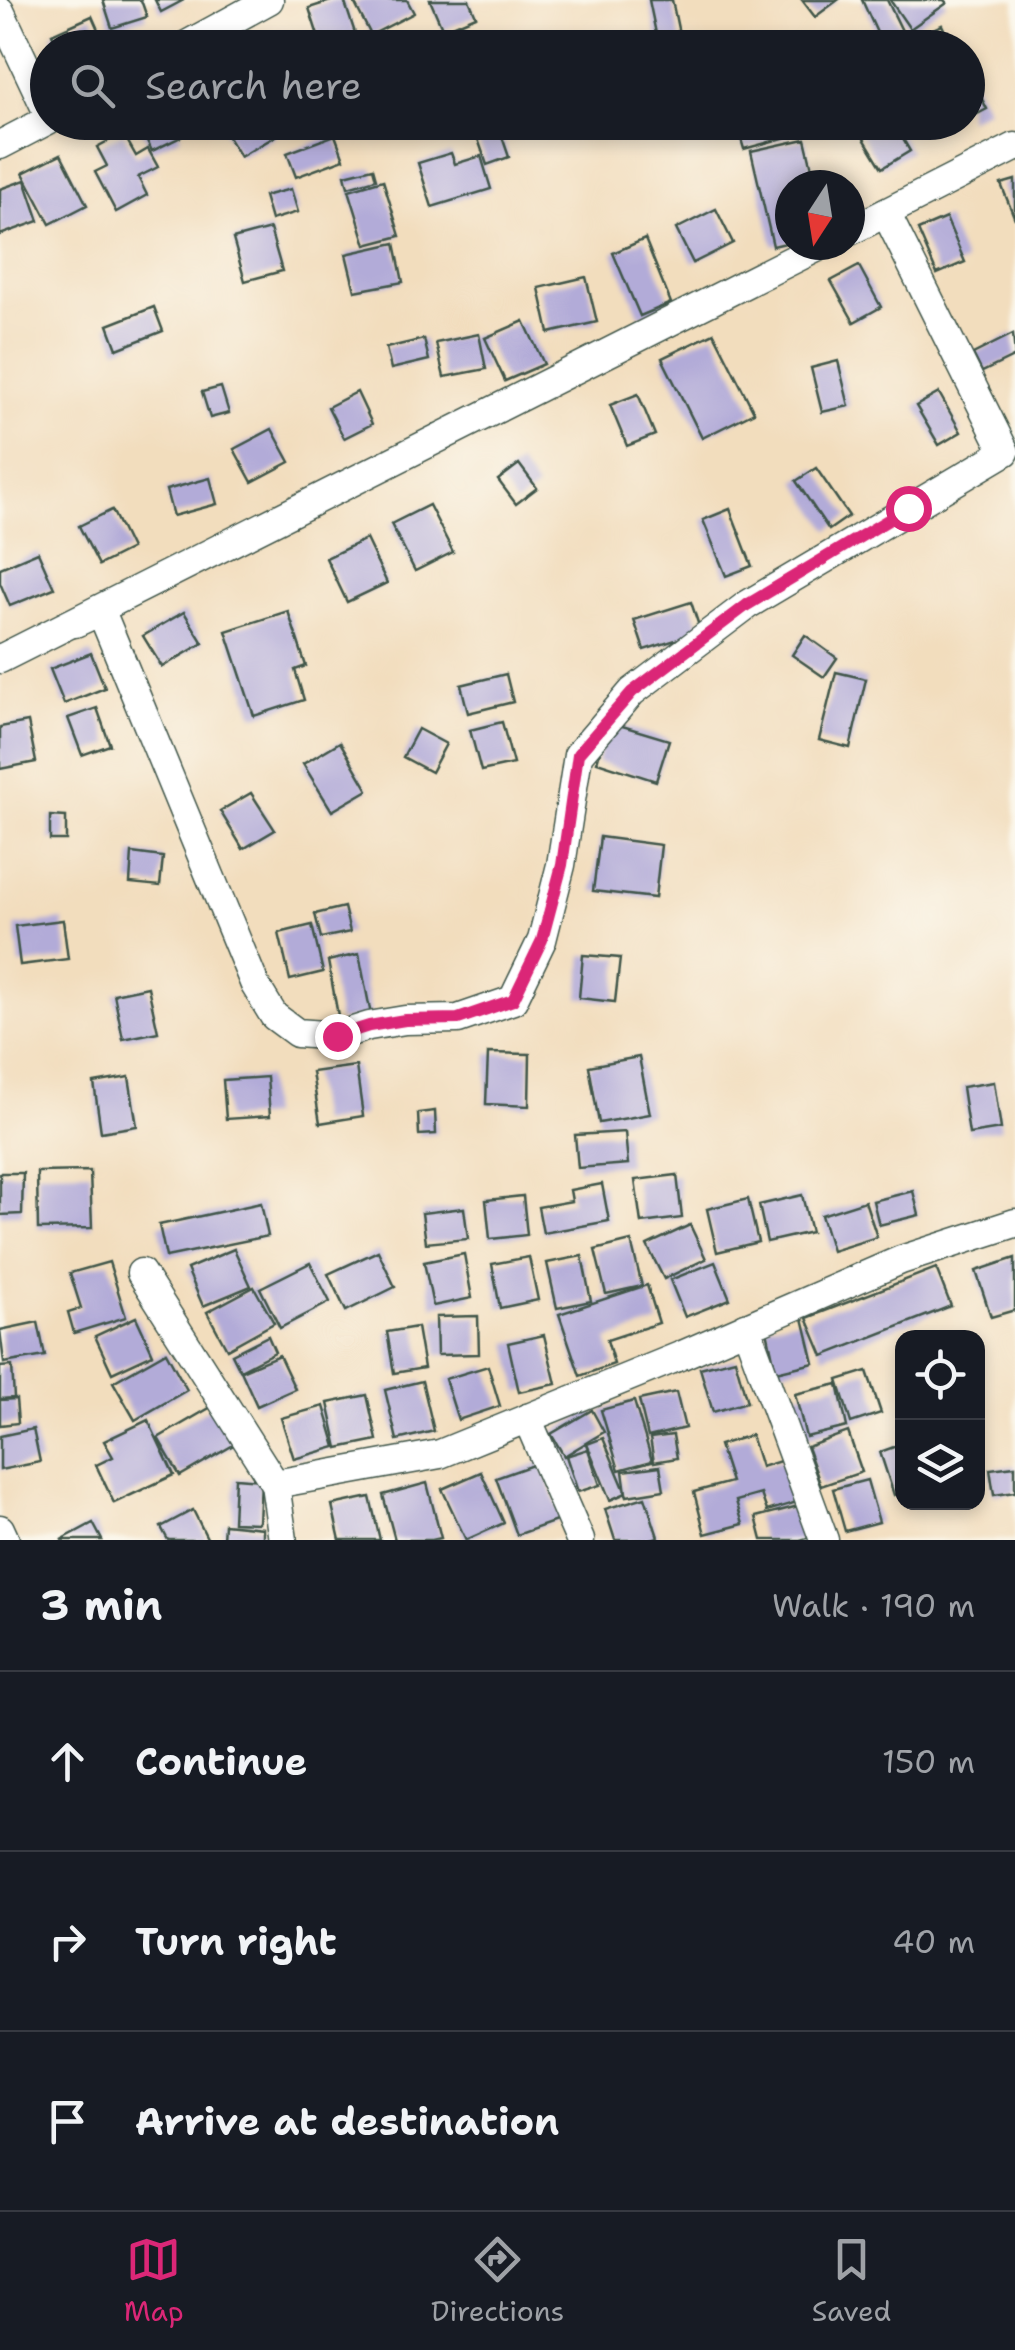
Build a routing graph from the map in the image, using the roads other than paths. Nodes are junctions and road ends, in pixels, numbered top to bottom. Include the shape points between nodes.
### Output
1 (269, 0) edge
2 (0, 11) edge
3 (214, 30) edge
4 (30, 77) edge
5 (30, 127) edge
6 (0, 145) edge
7 (1015, 148) edge
8 (886, 213) junction
9 (865, 224) edge
10 (792, 260) edge
11 (75, 622) junction
12 (0, 659) edge
13 (1015, 1223) edge
14 (141, 1272) dead end
15 (746, 1327) junction
16 (527, 1418) junction
17 (275, 1484) junction
18 (0, 1529) edge
19 (5, 1540) edge
20 (283, 1540) edge
21 (580, 1540) edge
22 (824, 1540) edge

1 - 3 street
2 - 4 street
5 - 6 street
7 - 8 street
8 - 9 street
8 - 11 street via 1005,452 747,605 632,692 578,754 562,865 542,940 513,1000 458,1019 405,1020 337,1036 297,1033 274,1016 100,611
10 - 11 street
11 - 12 street
13 - 15 street via 901,1260
14 - 17 street
15 - 16 street
15 - 22 street
16 - 17 street via 440,1454
16 - 21 street
17 - 20 street
18 - 19 street

